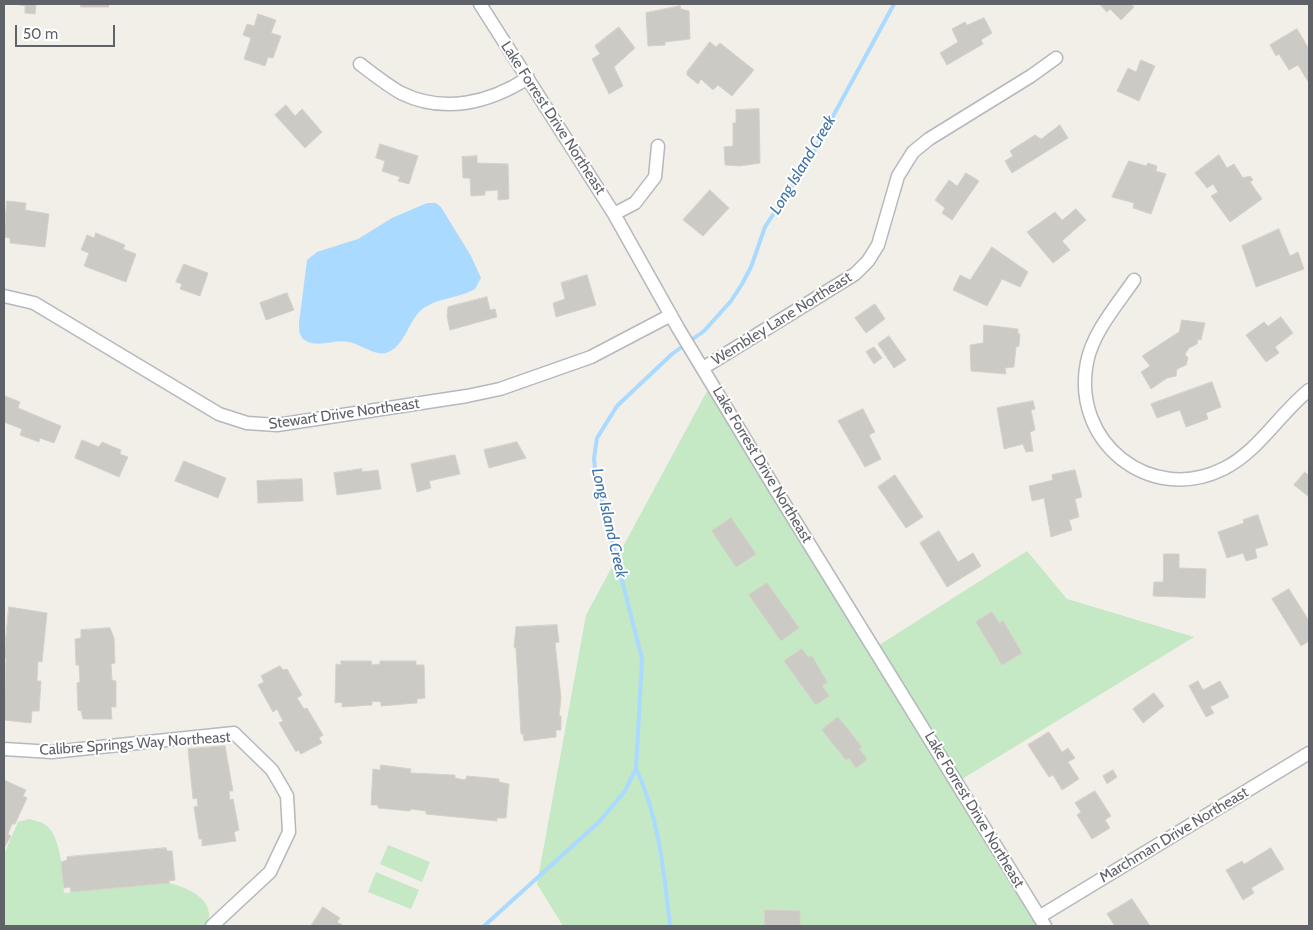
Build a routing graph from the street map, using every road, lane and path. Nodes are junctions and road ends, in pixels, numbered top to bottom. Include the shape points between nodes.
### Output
1 (480, 4) edge
2 (1056, 58) dead end
3 (360, 64) dead end
4 (528, 78) junction
5 (658, 146) dead end
6 (614, 214) junction
7 (1134, 280) dead end
8 (4, 296) edge
9 (672, 315) junction
10 (703, 368) junction
11 (1309, 390) edge
12 (4, 749) edge
13 (1309, 753) edge
14 (1042, 922) edge
15 (212, 926) edge

1 - 4 street, Lake Forrest Drive Northeast
2 - 10 street, Wembley Lane Northeast via 913,152 898,176 878,244 855,274
3 - 4 street via 400,92 442,104 465,104 487,99
4 - 6 street, Lake Forrest Drive Northeast
5 - 6 street via 654,177 634,203
6 - 9 street, Lake Forrest Drive Northeast
7 - 11 street via 1100,329 1087,361 1085,377 1087,405 1100,436 1132,467 1146,474 1176,479 1223,470 1255,446
8 - 9 street, Stewart Drive Northeast via 34,303 219,414 261,425 458,398 500,389 592,356
9 - 10 street, Lake Forrest Drive Northeast
10 - 14 street, Lake Forrest Drive Northeast
12 - 15 street, Calibre Springs Way Northeast via 52,752 234,733 272,770 282,787 287,796 290,832 270,872
13 - 14 street, Marchman Drive Northeast

